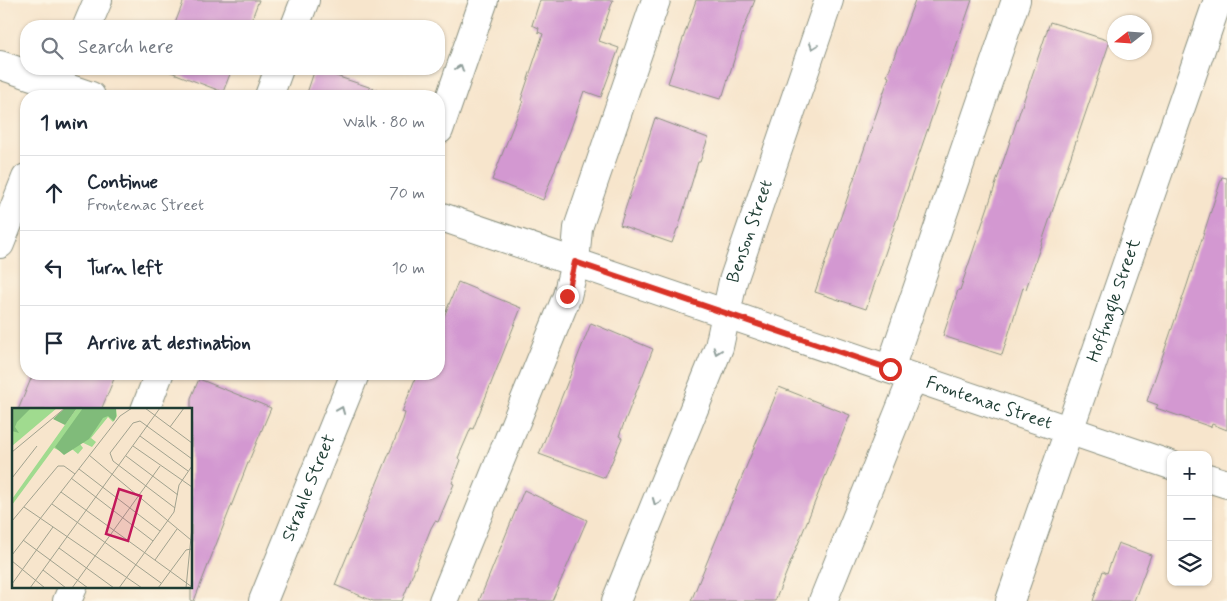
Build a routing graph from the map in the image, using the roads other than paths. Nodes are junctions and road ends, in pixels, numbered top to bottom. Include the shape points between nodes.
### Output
1 (98, 0) edge
2 (304, 0) edge
3 (484, 0) edge
4 (656, 0) edge
5 (829, 0) edge
6 (1016, 0) edge
7 (1218, 0) edge
8 (90, 20) edge
9 (297, 20) edge
10 (0, 65) edge
11 (20, 71) edge
12 (34, 75) edge
13 (277, 75) edge
14 (64, 84) edge
15 (78, 90) edge
16 (271, 90) edge
17 (445, 113) edge
18 (20, 193) edge
19 (445, 218) edge
20 (0, 244) edge
21 (575, 262) junction
22 (726, 313) junction
23 (902, 373) junction
24 (157, 380) edge
25 (353, 380) edge
26 (146, 408) edge
27 (1069, 430) junction
28 (1167, 464) edge
29 (1212, 479) edge
30 (1227, 484) edge
31 (73, 588) edge
32 (67, 601) edge
33 (263, 601) edge
34 (443, 601) edge
35 (616, 601) edge
36 (823, 601) edge
37 (1010, 601) edge

1 - 8 street
2 - 9 street
17 -> 3 street
4 - 21 street via 578,228
5 -> 22 street, Benson Street via 732,281
6 - 23 street
7 - 27 street, Hoffnagle Street
10 - 11 street
12 - 14 street
13 - 16 street
14 - 15 street
18 - 20 street
19 - 21 street, Frontenac Street
21 - 22 street, Frontenac Street
21 - 34 street via 567,296
22 - 23 street, Frontenac Street
22 -> 35 street, Benson Street via 719,348
23 - 27 street, Frontenac Street
23 - 36 street
24 - 26 street
33 -> 25 street, Strahle Street
27 - 28 street, Frontenac Street
27 - 37 street, Hoffnagle Street
29 - 30 street
31 - 32 street

